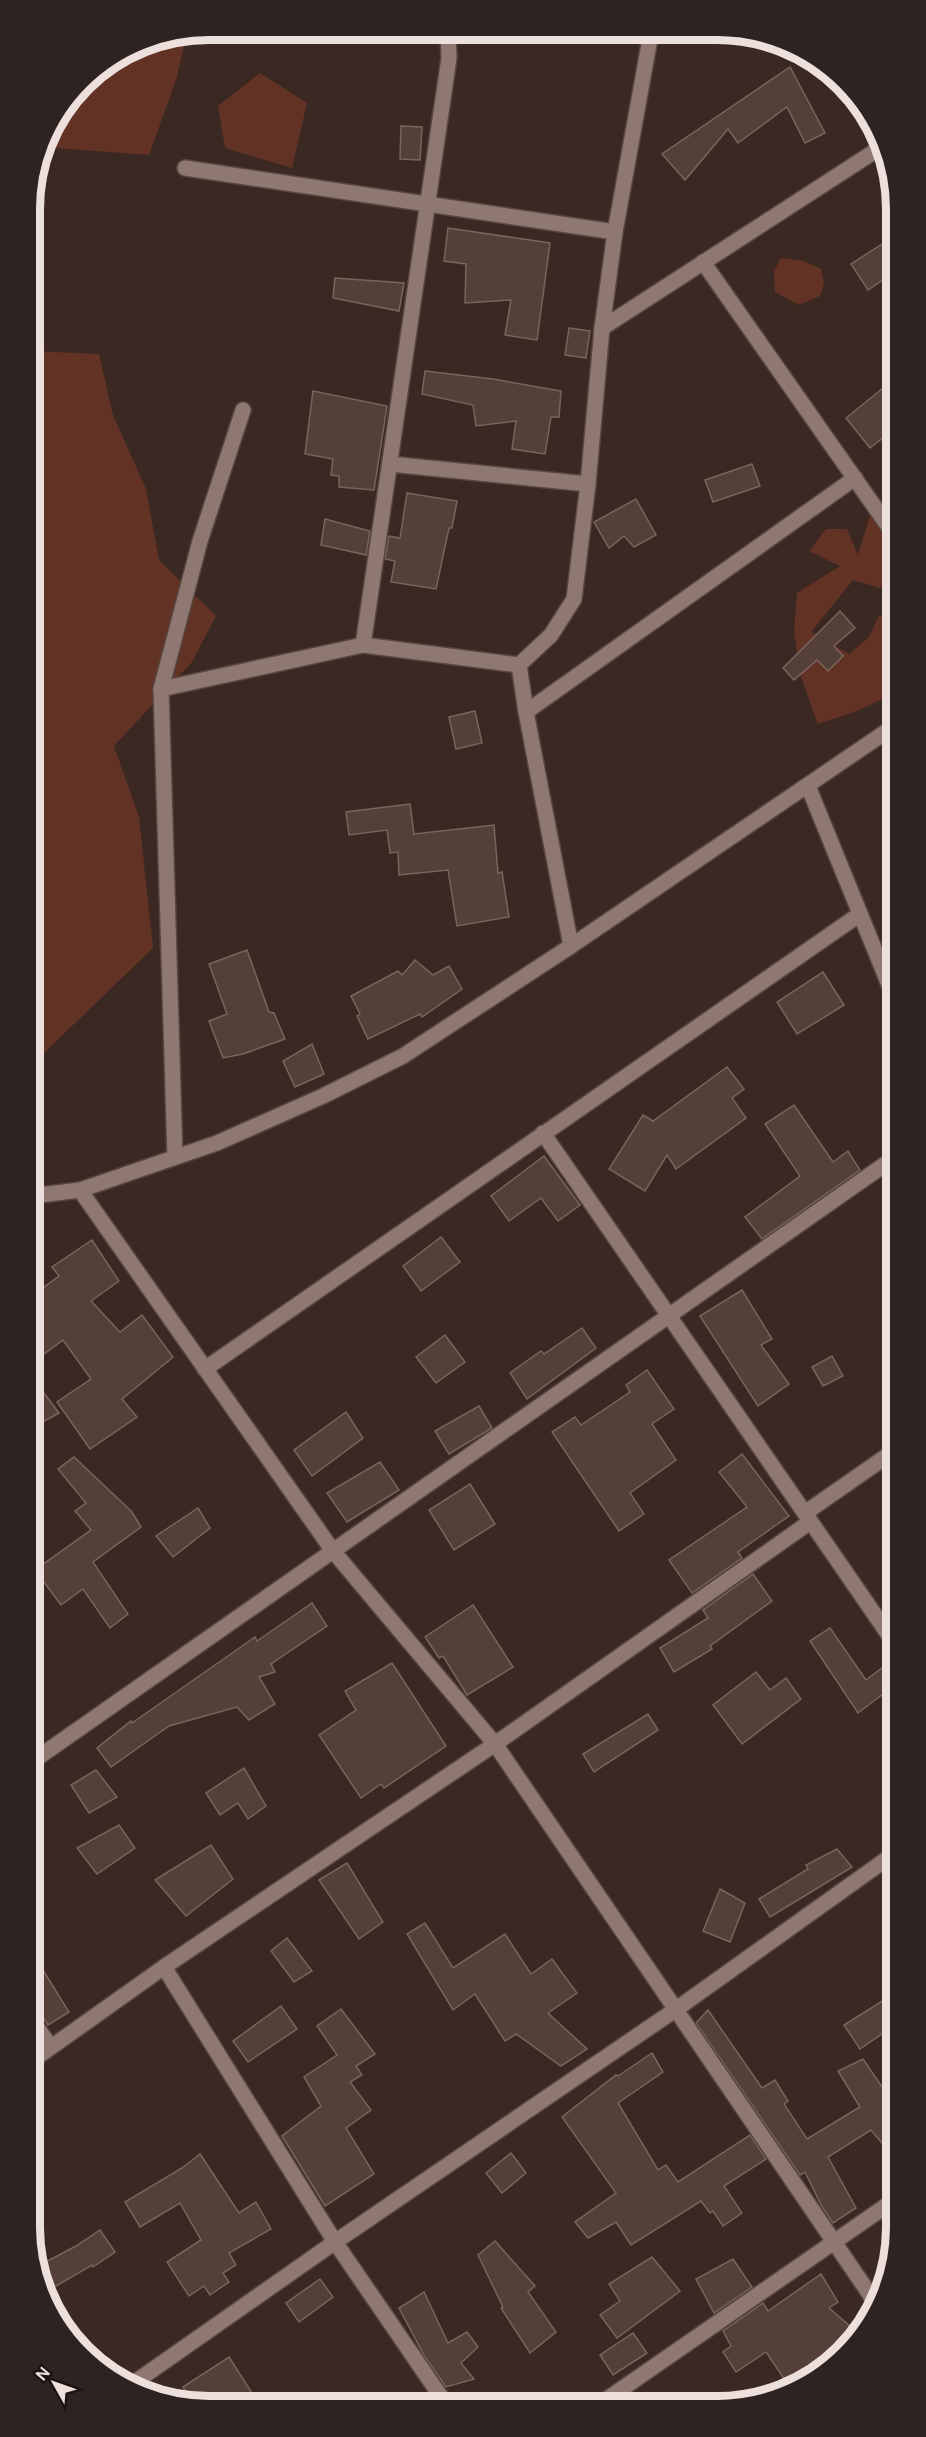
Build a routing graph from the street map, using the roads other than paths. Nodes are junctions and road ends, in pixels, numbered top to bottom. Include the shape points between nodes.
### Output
1 (448, 40) edge
2 (650, 40) edge
3 (876, 153) edge
4 (185, 168) dead end
5 (428, 204) junction
6 (615, 232) junction
7 (703, 262) junction
8 (602, 328) junction
9 (243, 410) dead end
10 (390, 464) junction
11 (855, 478) junction
12 (588, 484) junction
13 (886, 523) edge
14 (363, 645) junction
15 (519, 665) junction
16 (161, 689) junction
17 (526, 712) junction
18 (886, 732) edge
19 (808, 786) junction
20 (860, 914) junction
21 (571, 946) junction
22 (886, 977) edge
23 (543, 1133) junction
24 (175, 1157) junction
25 (886, 1164) edge
26 (80, 1190) junction
27 (41, 1195) edge
28 (669, 1316) junction
29 (205, 1369) junction
30 (885, 1458) edge
31 (808, 1518) junction
32 (333, 1551) junction
33 (885, 1630) edge
34 (495, 1744) junction
35 (40, 1756) edge
36 (885, 1860) edge
37 (164, 1967) junction
38 (675, 2010) junction
39 (40, 2032) edge
40 (51, 2048) junction
41 (40, 2055) edge
42 (885, 2207) edge
43 (335, 2242) junction
44 (833, 2243) junction
45 (871, 2297) edge
46 (138, 2380) edge
47 (441, 2396) edge
48 (610, 2396) edge

1 - 5 street via 449,57
2 - 6 street
3 - 7 street
4 - 5 street
5 - 6 street
5 - 10 street
6 - 8 street
7 - 8 street
7 - 11 street
8 - 12 street
9 - 16 street via 200,542
10 - 12 street
10 - 14 street
11 - 13 street
11 - 17 street
12 - 15 street via 574,599 551,635
14 - 15 street
14 - 16 street
15 - 17 street
16 - 24 street
17 - 21 street
18 - 19 street
19 - 20 street
19 - 21 street
20 - 22 street
20 - 23 street
21 - 24 street via 403,1056 217,1143
23 - 28 street
23 - 29 street
24 - 26 street
25 - 28 street
26 - 27 street
26 - 29 street
28 - 31 street
28 - 32 street
29 - 32 street
30 - 31 street
31 - 33 street
31 - 34 street
32 - 34 street
32 - 35 street
34 - 37 street
34 - 38 street
36 - 38 street
37 - 40 street
37 - 43 street
38 - 43 street
38 - 44 street
39 - 40 street
40 - 41 street
42 - 44 street
43 - 46 street
43 - 47 street
44 - 45 street
44 - 48 street

